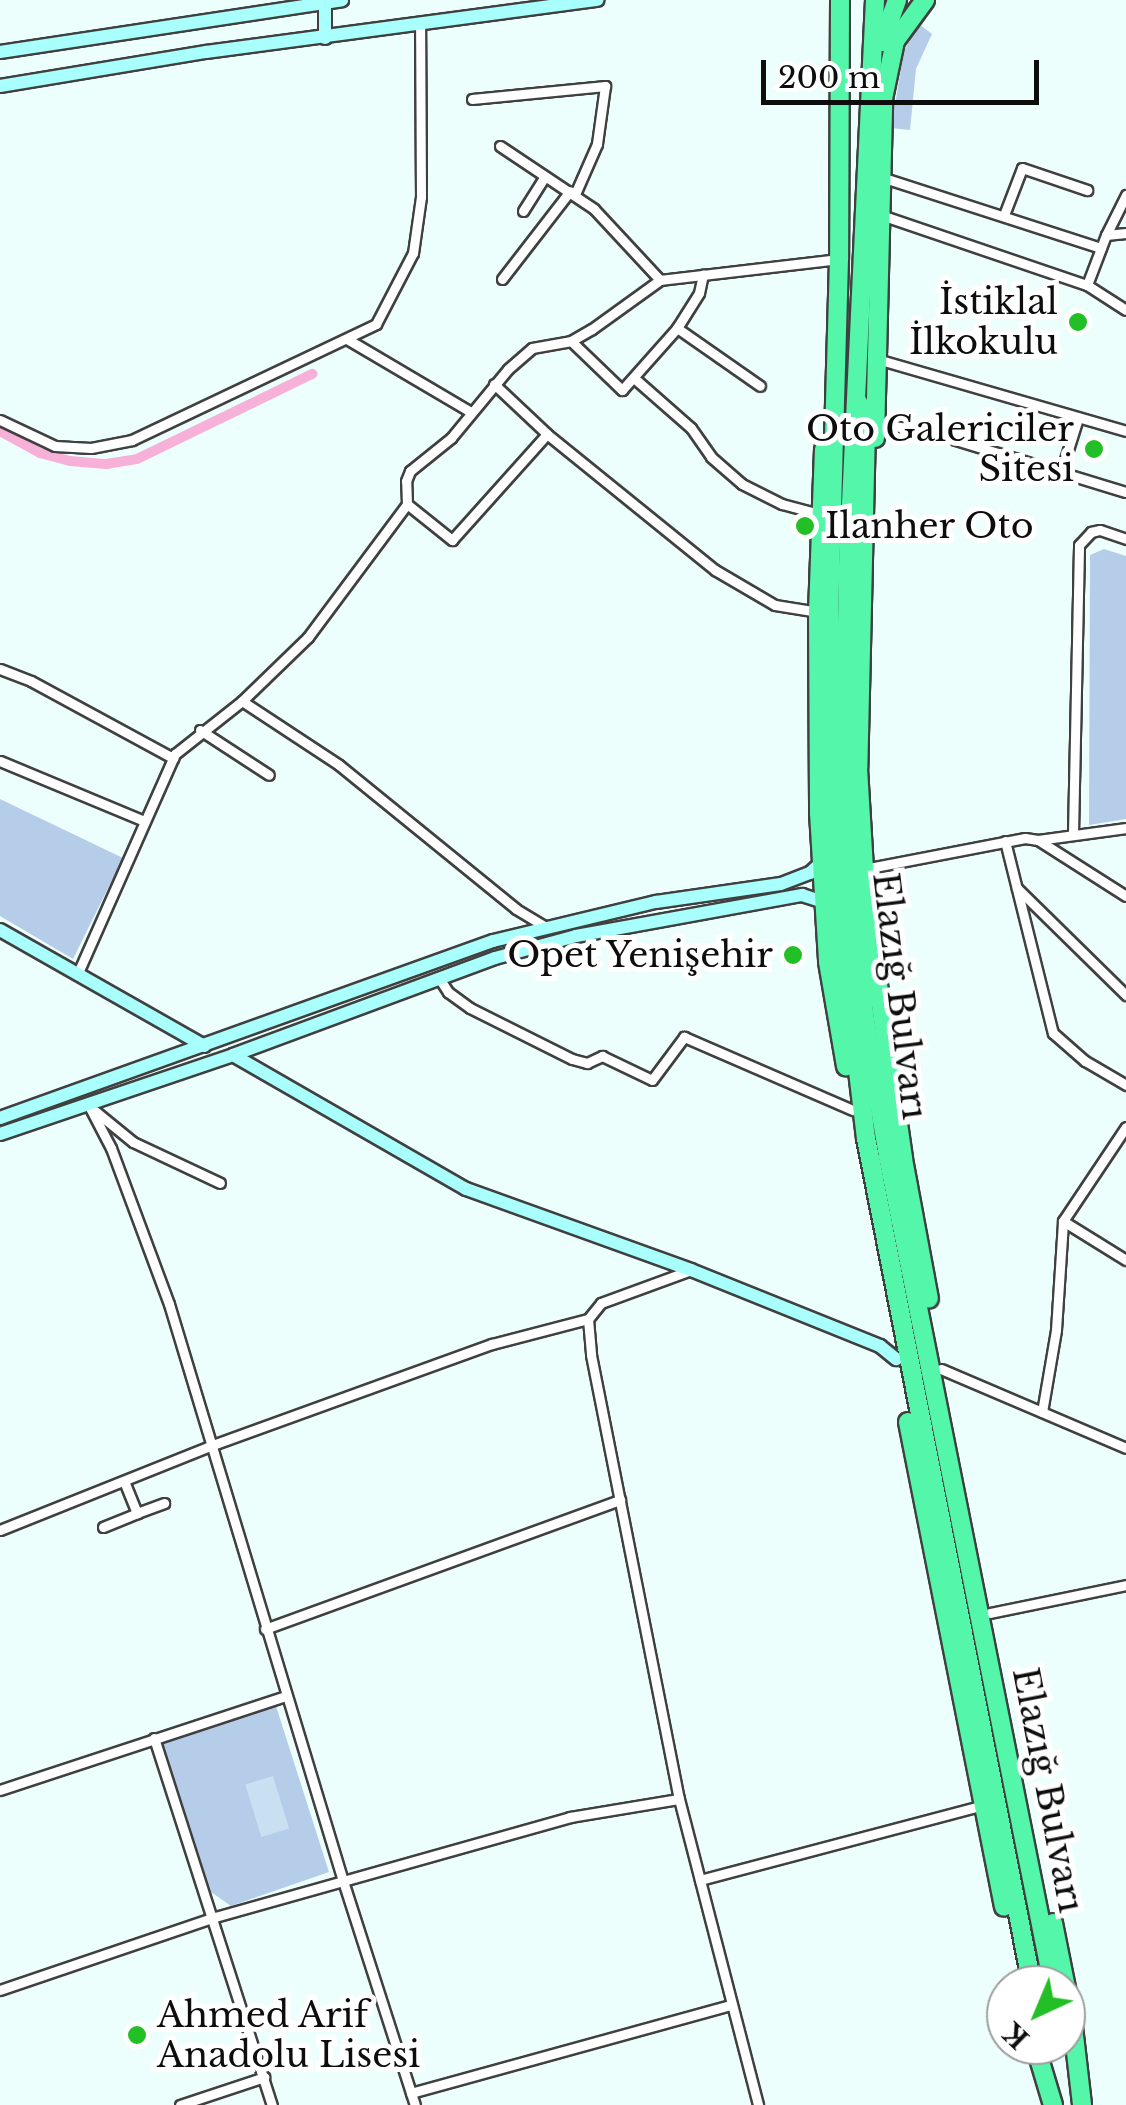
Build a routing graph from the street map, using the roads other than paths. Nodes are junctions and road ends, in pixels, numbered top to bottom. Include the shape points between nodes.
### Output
1 (342, 0) edge
2 (598, 0) edge
3 (840, 0) edge
4 (876, 0) edge
5 (897, 0) edge
6 (925, 0) edge
7 (325, 2) edge
8 (420, 25) junction
9 (325, 38) junction
10 (0, 52) edge
11 (0, 86) edge
12 (870, 86) junction
13 (472, 99) dead end
14 (500, 146) dead end
15 (546, 176) junction
16 (881, 178) junction
17 (1088, 190) dead end
18 (572, 193) junction
19 (1126, 196) edge
20 (523, 211) dead end
21 (879, 214) junction
22 (1004, 216) junction
23 (1126, 233) edge
24 (1106, 235) junction
25 (1101, 248) junction
26 (839, 259) junction
27 (704, 274) junction
28 (502, 280) dead end
29 (660, 280) junction
30 (1087, 285) junction
31 (1126, 310) edge
32 (677, 328) junction
33 (346, 338) junction
34 (571, 340) junction
35 (874, 358) junction
36 (634, 378) junction
37 (494, 384) junction
38 (760, 386) dead end
39 (845, 386) junction
40 (470, 411) junction
41 (1126, 417) edge
42 (1078, 418) junction
43 (0, 420) edge
44 (874, 424) junction
45 (1123, 430) edge
46 (547, 434) junction
47 (1061, 472) junction
48 (864, 482) junction
49 (1126, 492) edge
50 (407, 504) junction
51 (820, 514) junction
52 (1126, 539) edge
53 (818, 612) junction
54 (0, 669) edge
55 (242, 701) junction
56 (200, 730) junction
57 (173, 758) junction
58 (0, 760) edge
59 (269, 775) dead end
60 (144, 821) junction
61 (1126, 828) edge
62 (1073, 832) junction
63 (1038, 840) junction
64 (1005, 841) junction
65 (822, 862) junction
66 (864, 869) junction
67 (1016, 887) junction
68 (1126, 896) edge
69 (824, 902) junction
70 (544, 926) junction
71 (0, 930) edge
72 (77, 975) junction
73 (439, 978) junction
74 (1126, 994) edge
75 (204, 1046) junction
76 (233, 1055) junction
77 (1126, 1085) edge
78 (89, 1106) junction
79 (853, 1110) junction
80 (0, 1118) edge
81 (1126, 1126) edge
82 (0, 1134) edge
83 (220, 1183) dead end
84 (1064, 1221) junction
85 (1126, 1260) edge
86 (690, 1270) junction
87 (588, 1318) junction
88 (886, 1340) junction
89 (941, 1368) junction
90 (1042, 1412) junction
91 (210, 1446) junction
92 (1126, 1448) edge
93 (124, 1481) junction
94 (620, 1500) junction
95 (164, 1504) dead end
96 (137, 1514) junction
97 (104, 1526) dead end
98 (0, 1530) edge
99 (1126, 1585) edge
100 (990, 1614) junction
101 (266, 1629) junction
102 (286, 1696) junction
103 (154, 1738) junction
104 (0, 1790) edge
105 (679, 1799) junction
106 (983, 1805) junction
107 (700, 1880) junction
108 (342, 1881) junction
109 (215, 1917) junction
110 (1017, 1965) edge
111 (1028, 1965) edge
112 (1049, 1965) edge
113 (0, 1990) edge
114 (731, 2004) junction
115 (1041, 2065) edge
116 (1047, 2065) edge
117 (1071, 2065) edge
118 (264, 2077) junction
119 (411, 2093) junction
120 (180, 2105) edge
121 (272, 2105) edge
122 (415, 2105) edge
123 (758, 2105) edge
124 (1054, 2105) edge
125 (1081, 2105) edge

1 - 7 main road
2 - 8 main road
3 - 26 highway, Elazığ Bulvarı
4 - 12 highway, Elazığ Bulvarı
5 - 12 highway
6 - 16 highway via 904,24 890,58
7 - 9 main road
7 - 10 main road
8 - 9 main road
8 - 33 street via 422,152 413,253 376,324
9 - 11 main road
12 - 39 highway, Elazığ Bulvarı
13 - 18 street via 605,86 597,144
14 - 15 street
15 - 18 street
15 - 20 street
16 - 21 highway
16 - 22 street
17 - 22 street via 1022,168
18 - 28 street
18 - 29 street
19 - 24 street
21 - 30 street
21 - 35 highway
22 - 25 street
23 - 24 street
24 - 25 street
25 - 30 street
26 - 27 street
26 - 39 highway, Elazığ Bulvarı
27 - 29 street
27 - 32 street
29 - 34 street
30 - 31 street
32 - 36 street
32 - 38 street
33 - 40 street
33 - 43 street via 132,440 55,446
34 - 36 street via 618,390
34 - 37 street via 532,348
35 - 42 street
35 - 44 highway
36 - 51 street via 691,428 733,478 770,499
37 - 40 street
37 - 46 street
39 - 48 highway via 866,428
39 - 51 highway via 823,455
39 - 111 highway, Elazığ Bulvarı via 830,612 834,855 864,1120
39 - 112 highway, Elazığ Bulvarı via 845,746 864,1013
40 - 50 street via 451,438 410,471
41 - 45 street
42 - 45 street
42 - 47 street
44 - 47 street via 926,432
44 - 48 highway via 875,451
46 - 50 street via 452,540
46 - 53 street via 744,589 775,605
47 - 49 street
48 - 66 highway via 858,768
50 - 55 street via 308,637
51 - 53 highway
52 - 62 street via 1100,530 1079,545
53 - 65 highway
54 - 57 street
55 - 56 street
55 - 70 street via 339,765
56 - 57 street
56 - 59 street
57 - 60 street
58 - 60 street
60 - 72 street
61 - 62 street
62 - 63 street
63 - 64 street
63 - 68 street
64 - 66 street
64 - 67 street
65 - 69 highway
65 - 70 main road via 781,884
66 - 89 highway via 903,1159
67 - 74 street
67 - 77 street via 1054,1033 1084,1061
69 - 73 main road via 802,895 576,936
69 - 79 highway
70 - 75 main road
71 - 72 main road
72 - 75 main road
73 - 76 main road
73 - 79 street via 470,1008 572,1059 587,1063 602,1056 652,1080 684,1037
75 - 80 main road
76 - 78 main road
76 - 86 main road via 466,1189
78 - 82 main road
78 - 83 street via 133,1142
78 - 91 street via 169,1304
79 - 88 highway
81 - 84 street
84 - 85 street
84 - 90 street
86 - 87 street via 601,1303
86 - 88 main road
87 - 91 street via 492,1344
87 - 94 street
88 - 106 highway via 896,1359
89 - 90 street
89 - 100 highway
90 - 92 street
91 - 93 street
91 - 101 street
93 - 96 street
93 - 98 street
94 - 101 street
94 - 105 street
95 - 96 street
96 - 97 street
99 - 100 street
100 - 125 highway via 1070,2005
101 - 102 street
102 - 103 street
102 - 108 street
103 - 104 street
103 - 109 street
105 - 107 street
105 - 108 street via 570,1817
106 - 107 street
106 - 110 highway
107 - 114 street
108 - 109 street
108 - 119 street
109 - 113 street
109 - 118 street
114 - 119 street
114 - 123 street
115 - 124 highway
116 - 124 highway
117 - 125 highway
118 - 120 street
118 - 121 street
119 - 122 street

